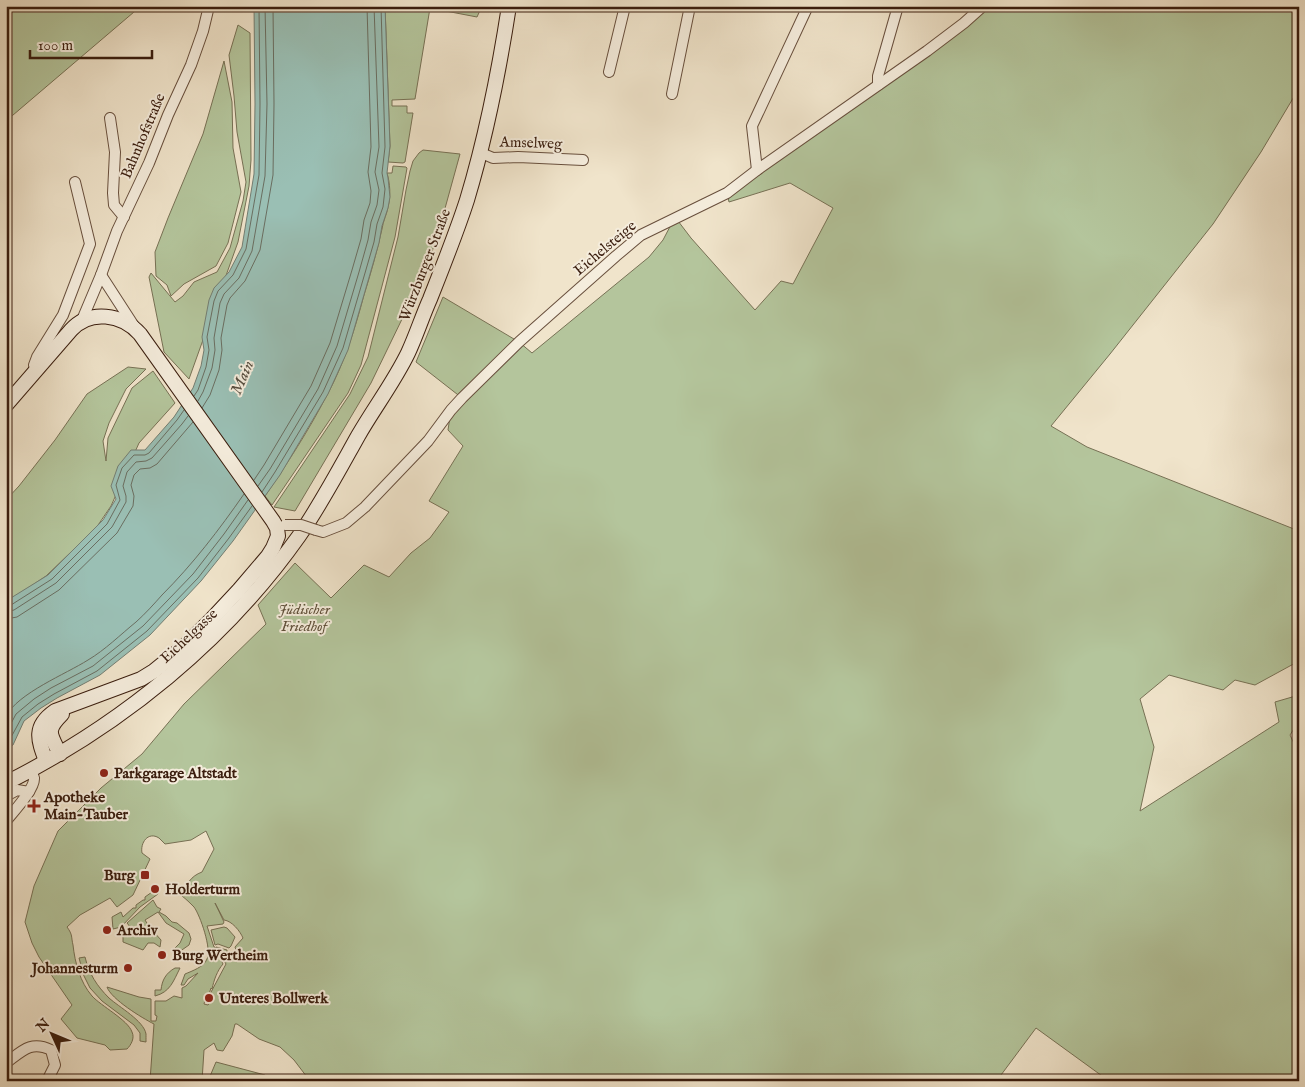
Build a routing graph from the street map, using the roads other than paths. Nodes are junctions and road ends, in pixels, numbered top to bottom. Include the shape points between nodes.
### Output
1 (209, 6) edge
2 (509, 6) edge
3 (625, 6) edge
4 (690, 6) edge
5 (808, 6) edge
6 (898, 6) edge
7 (983, 6) edge
8 (609, 72) dead end
9 (878, 85) junction
10 (672, 94) dead end
11 (110, 118) dead end
12 (479, 152) junction
13 (583, 160) dead end
14 (757, 170) junction
15 (75, 182) dead end
16 (124, 216) junction
17 (101, 276) junction
18 (82, 320) junction
19 (138, 332) junction
20 (36, 370) junction
21 (6, 406) edge
22 (313, 514) joint
23 (278, 525) junction
24 (70, 706) junction
25 (60, 754) junction
26 (46, 762) junction
27 (31, 770) junction
28 (6, 783) edge
29 (28, 792) junction
30 (6, 796) edge
31 (6, 821) edge
32 (6, 1063) edge
33 (47, 1081) edge

1 - 16 street, Bahnhofstraße via 191,65
2 - 12 main road, Würzburger Straße via 497,80
3 - 8 street
4 - 10 street
5 - 14 street via 752,126
6 - 9 street
7 - 9 street, Eichelsteige
9 - 14 street, Eichelsteige
11 - 16 street via 115,152 114,205
12 - 13 street, Amselweg via 493,158
12 - 22 main road, Würzburger Straße via 456,231 408,352
14 - 23 street, Eichelsteige, bridge via 727,193 641,235 616,256 519,342 462,398 428,441 346,523 322,532 301,525
15 - 20 street via 90,244 63,315 37,357
16 - 17 street, Bahnhofstraße
17 - 18 street, Bahnhofstraße
17 - 19 street
18 - 19 main road via 107,316 122,320
18 - 20 main road
19 - 23 main road
20 - 21 main road
22 - 25 main road, Eichelgasse via 266,579 210,640 144,696
23 - 24 main road via 278,536 268,556 186,645 141,679
24 - 25 main road via 51,728 51,737
24 - 26 main road via 49,715 41,726 39,742
25 - 26 main road, Eichelgasse
26 - 27 main road, Eichelgasse
27 - 28 main road, Eichelgasse
27 - 29 street via 34,778
29 - 30 street via 17,790
29 - 31 street
32 - 33 street via 25,1048 41,1045 51,1050 55,1065

